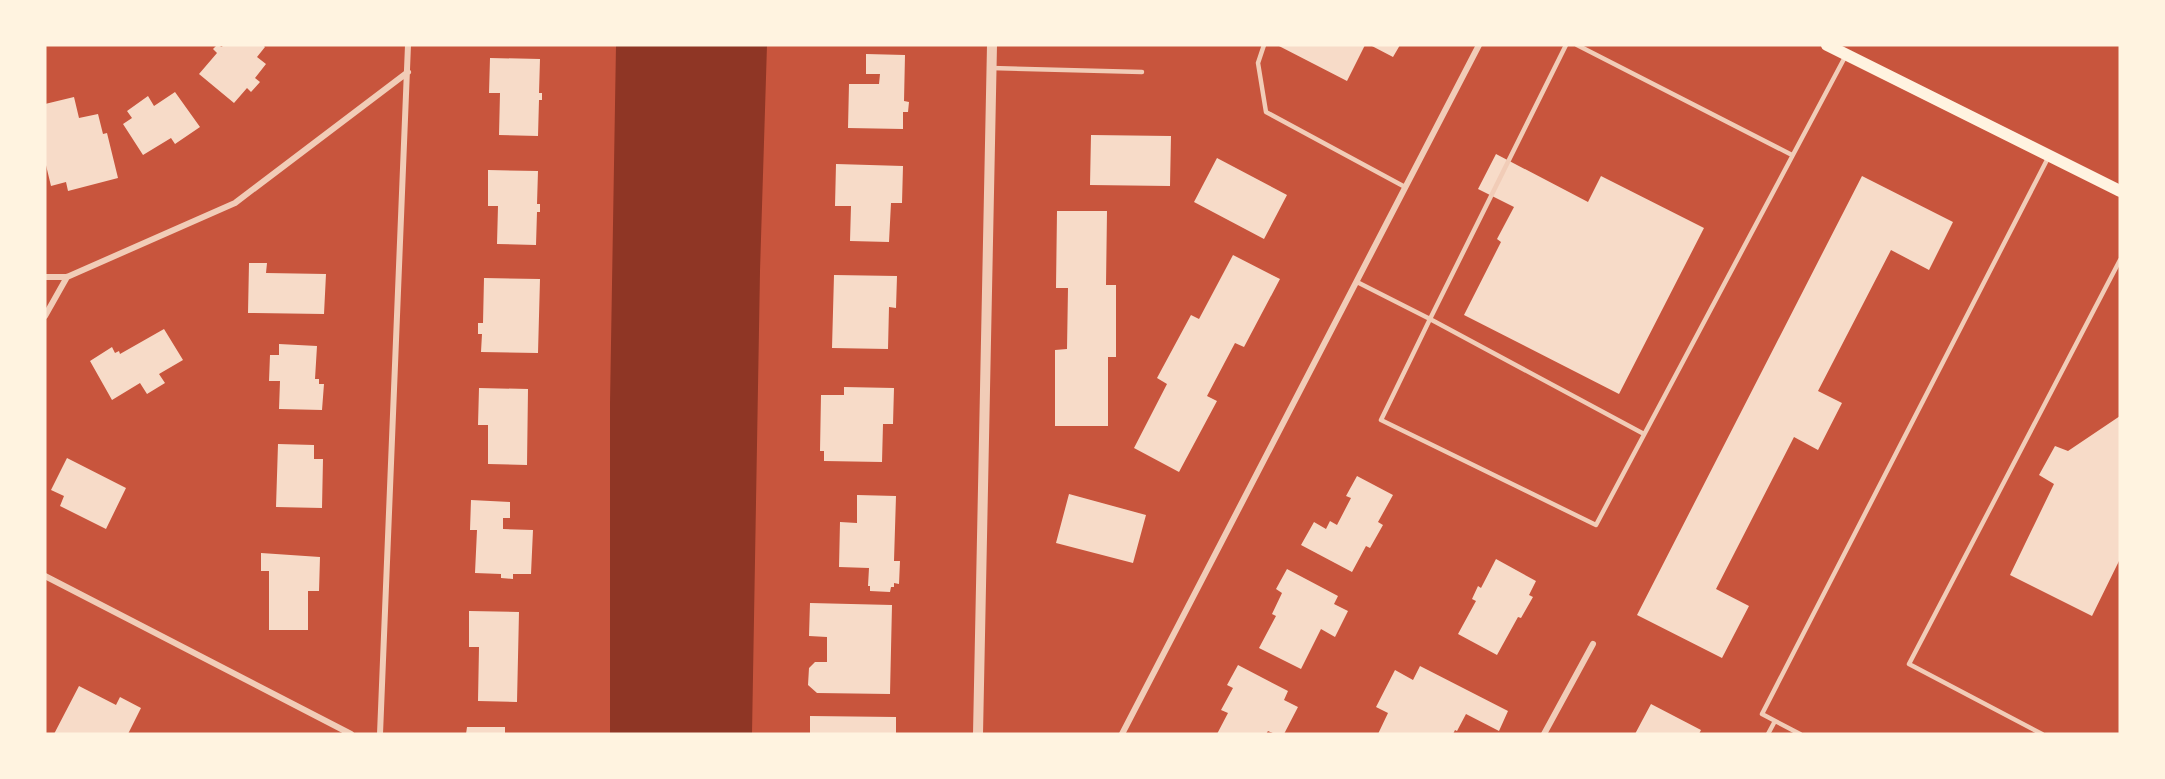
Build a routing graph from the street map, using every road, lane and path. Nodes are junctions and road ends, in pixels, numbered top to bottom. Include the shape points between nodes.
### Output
1 (408, 45) edge
2 (992, 45) edge
3 (1264, 45) edge
4 (1479, 45) edge
5 (1566, 45) edge
6 (1577, 45) edge
7 (1827, 45) edge
8 (1846, 54) junction
9 (991, 68) junction
10 (408, 72) junction
11 (1142, 72) dead end
12 (1792, 155) junction
13 (2049, 155) junction
14 (1405, 187) junction
15 (2120, 191) edge
16 (2120, 260) edge
17 (45, 277) edge
18 (67, 277) junction
19 (1357, 282) junction
20 (45, 316) edge
21 (1430, 319) junction
22 (1644, 434) junction
23 (45, 576) edge
24 (1593, 644) dead end
25 (1775, 721) junction
26 (351, 734) edge
27 (380, 734) edge
28 (978, 734) edge
29 (1122, 734) edge
30 (1544, 734) edge
31 (1768, 734) edge
32 (1800, 734) edge
33 (2042, 734) edge

1 - 10 street
2 - 9 street
3 - 14 lane via 1258,63 1266,112
4 - 14 street
5 - 21 lane
6 - 12 lane
7 - 8 main road
8 - 12 lane
8 - 13 main road
9 - 11 lane
9 - 28 street
10 - 18 street via 235,203
10 - 27 street
12 - 22 lane
13 - 15 main road
13 - 25 lane via 1762,714
14 - 19 street
16 - 33 lane via 1909,664
17 - 18 street
18 - 20 street
19 - 21 lane
19 - 29 street
21 - 22 lane
21 - 22 lane via 1381,420 1596,525
23 - 26 street
24 - 30 street
25 - 31 lane
25 - 32 lane

